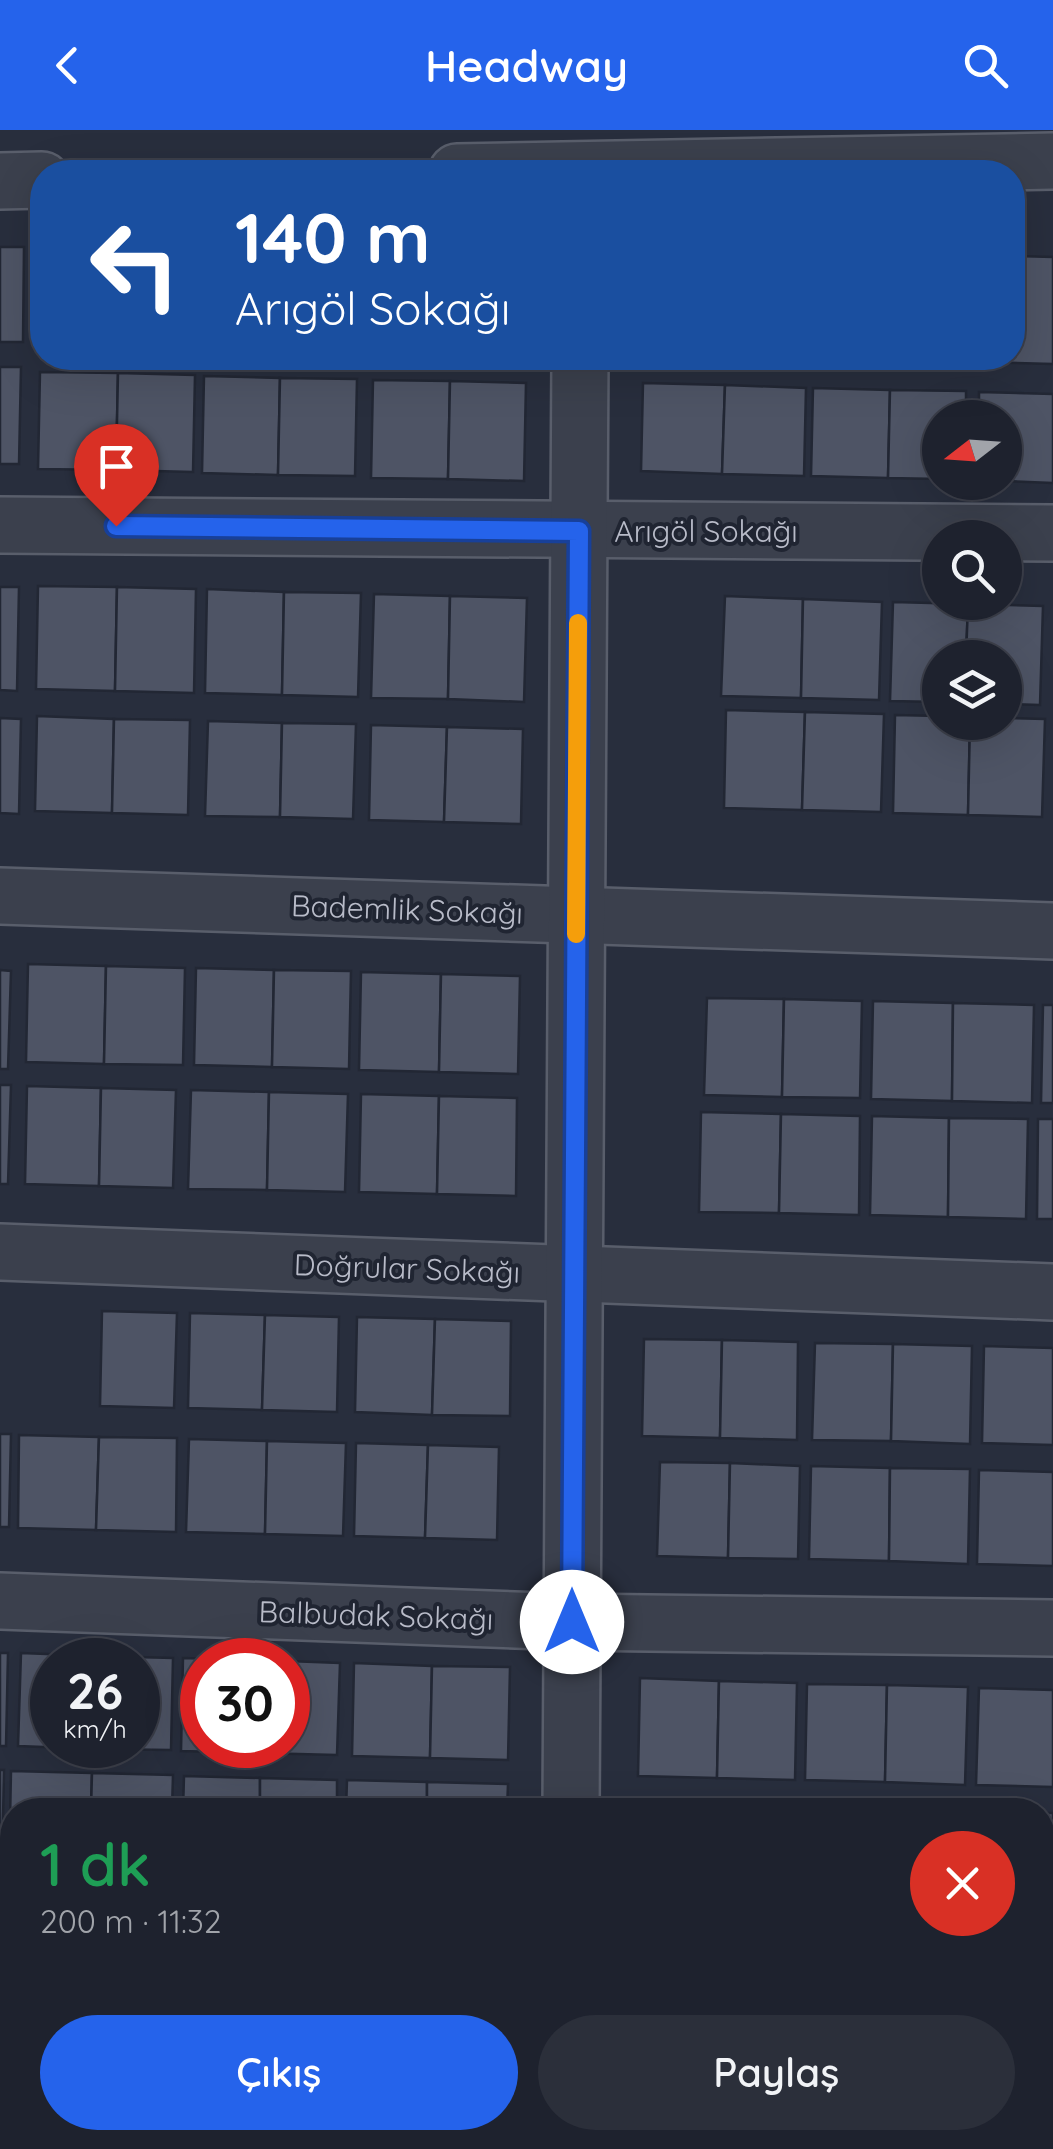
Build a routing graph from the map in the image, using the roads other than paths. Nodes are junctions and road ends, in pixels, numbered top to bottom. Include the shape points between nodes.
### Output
1 (1053, 161) edge
2 (1025, 162) edge
3 (30, 180) edge
4 (0, 181) edge
5 (580, 370) edge
6 (0, 525) edge
7 (579, 531) junction
8 (1053, 533) edge
9 (0, 896) edge
10 (576, 914) junction
11 (1053, 930) edge
12 (0, 1252) edge
13 (574, 1274) junction
14 (1053, 1292) edge
15 (0, 1601) edge
16 (572, 1622) junction
17 (1053, 1628) edge
18 (571, 1798) edge

1 - 2 street
3 - 4 street
5 - 7 street
6 - 7 street, Arıgöl Sokağı
7 - 8 street, Arıgöl Sokağı
7 - 10 street
9 - 10 street, Bademlik Sokağı
10 - 11 street, Bademlik Sokağı
10 - 13 street
12 - 13 street, Doğrular Sokağı
13 - 14 street, Doğrular Sokağı
13 - 16 street
15 - 16 street, Balbudak Sokağı
16 - 17 street, Balbudak Sokağı
16 - 18 street

